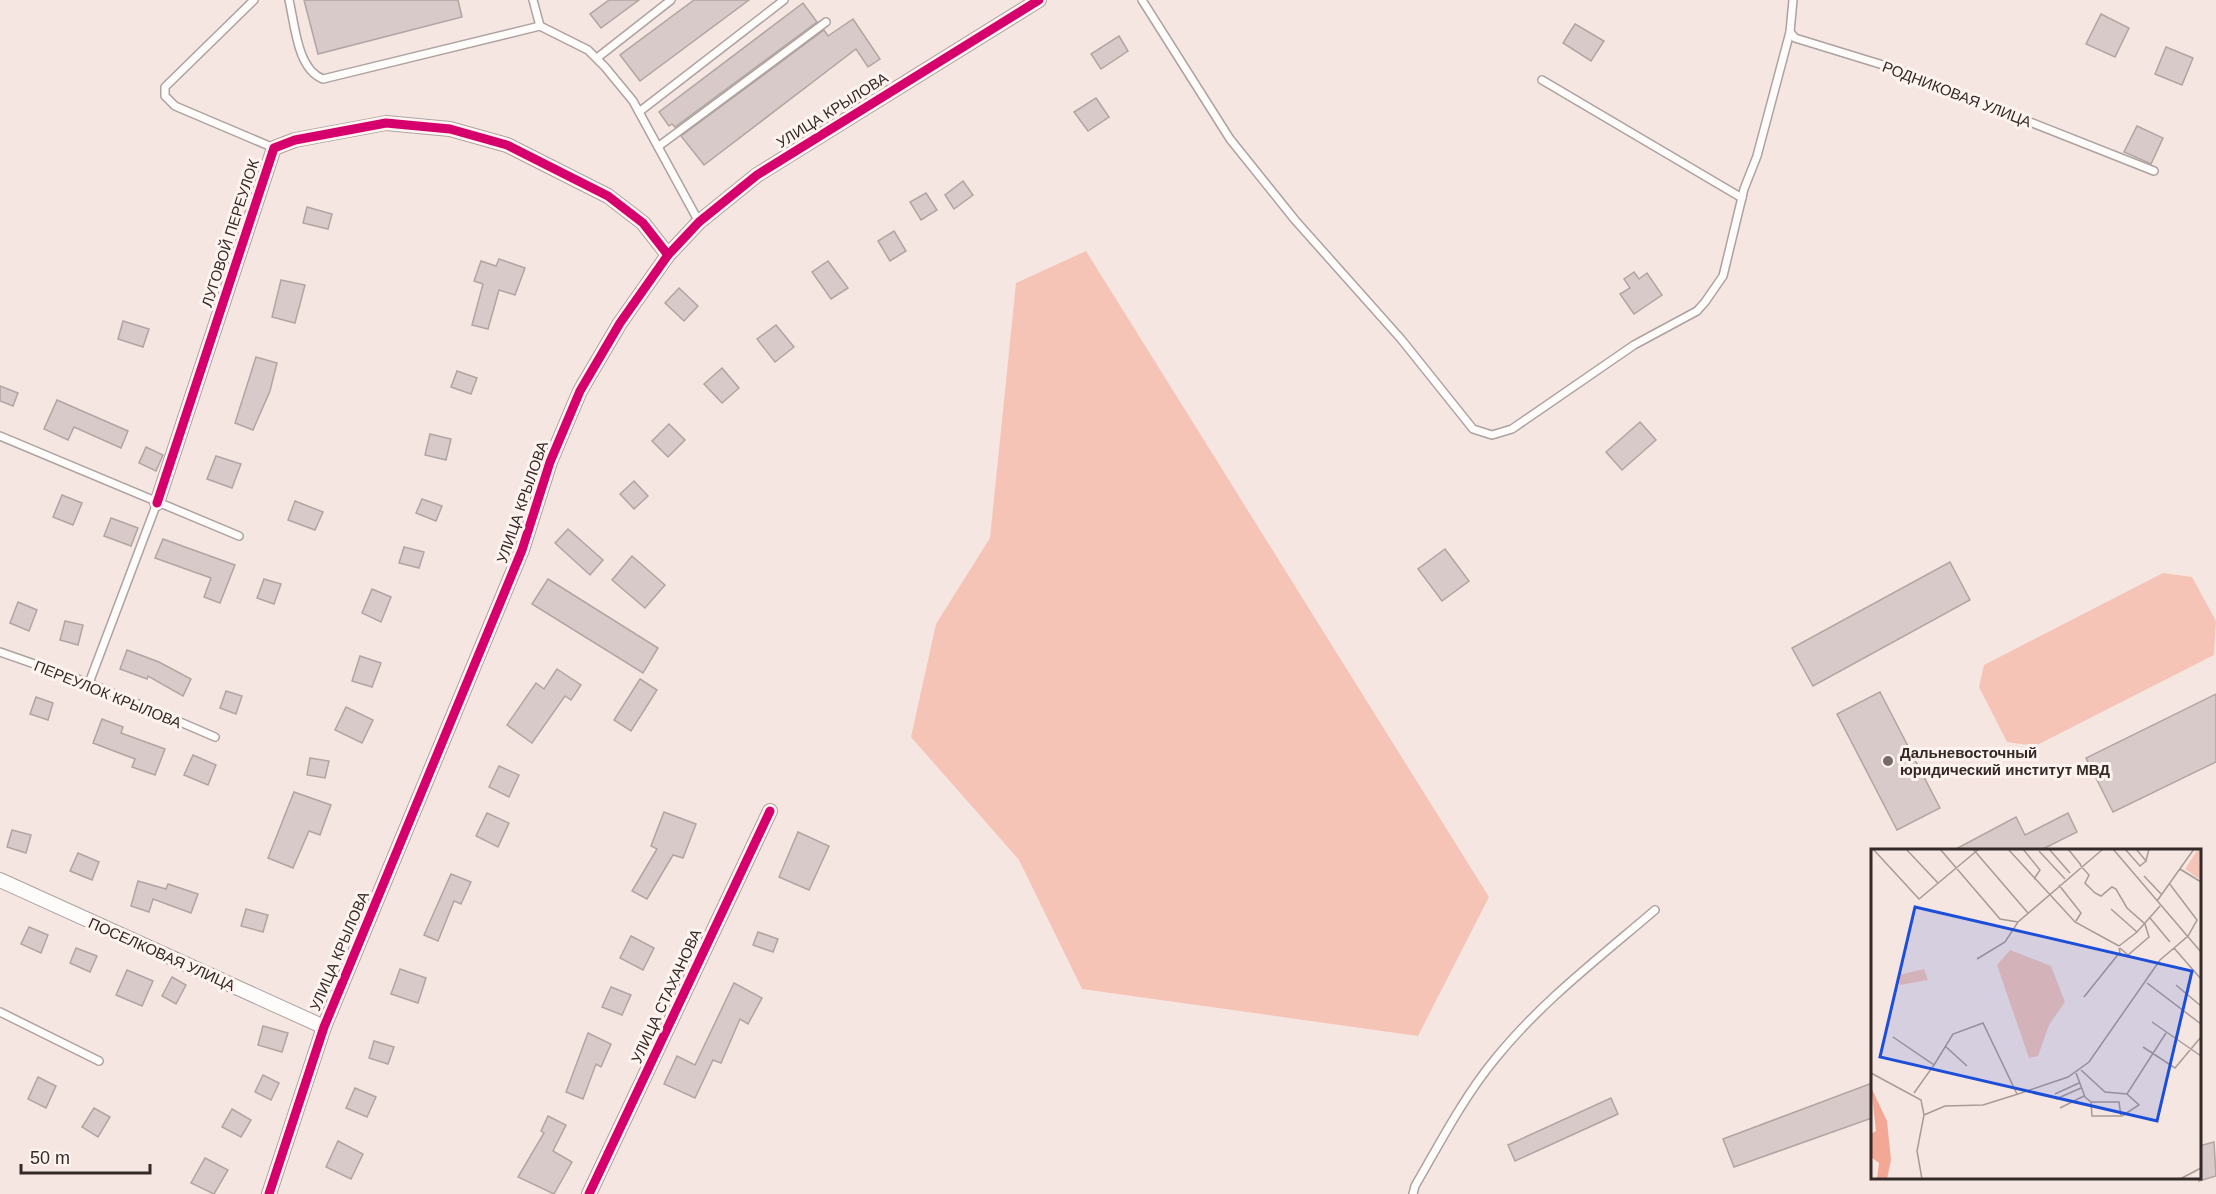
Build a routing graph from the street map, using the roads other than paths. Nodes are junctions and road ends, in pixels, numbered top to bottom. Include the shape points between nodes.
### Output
1 (254, 0) edge
2 (289, 0) edge
3 (533, 0) edge
4 (671, 0) edge
5 (784, 0) edge
6 (1039, 0) edge
7 (1142, 0) edge
8 (1793, 0) edge
9 (826, 22) dead end
10 (540, 26) junction
11 (1790, 32) junction
12 (597, 58) junction
13 (1542, 80) dead end
14 (639, 112) junction
15 (659, 146) junction
16 (274, 148) junction
17 (2154, 171) dead end
18 (1742, 198) junction
19 (699, 222) junction
20 (668, 255) junction
21 (0, 436) edge
22 (157, 503) junction
23 (239, 536) dead end
24 (0, 652) edge
25 (89, 683) junction
26 (215, 737) dead end
27 (770, 811) dead end
28 (0, 880) edge
29 (1655, 910) dead end
30 (0, 1012) edge
31 (324, 1027) junction
32 (99, 1061) dead end
33 (269, 1194) edge
34 (589, 1194) edge
35 (1413, 1194) edge

1 - 16 lane via 165,87 165,96 175,106
2 - 10 lane via 305,65 323,79
3 - 10 lane
4 - 12 lane
5 - 14 lane
6 - 19 street, УЛИЦА КРЫЛОВА via 757,175
7 - 18 lane via 1230,139 1473,429 1481,432 1492,435 1512,429 1634,345 1697,311 1723,276
8 - 11 lane
9 - 15 lane
10 - 12 lane
11 - 17 lane, РОДНИКОВАЯ УЛИЦА via 1795,38 1896,69
11 - 18 lane via 1758,156
12 - 14 lane
13 - 18 lane
14 - 15 lane
15 - 19 lane
16 - 20 street, ЛУГОВОЙ ПЕРЕУЛОК via 295,140 386,123 450,129 507,145 608,196 643,223
16 - 22 street, ЛУГОВОЙ ПЕРЕУЛОК
19 - 20 street, УЛИЦА КРЫЛОВА
20 - 31 street, УЛИЦА КРЫЛОВА via 620,323 580,391 550,462 522,550
21 - 22 lane
22 - 23 lane
22 - 25 lane, ЛУГОВОЙ ПЕРЕУЛОК
24 - 25 lane, ПЕРЕУЛОК КРЫЛОВА
25 - 26 lane, ПЕРЕУЛОК КРЫЛОВА
27 - 34 street, УЛИЦА СТАХАНОВА
28 - 31 street, ПОСЕЛКОВАЯ УЛИЦА
29 - 35 lane via 1545,1004 1496,1058 1470,1092
30 - 32 lane
31 - 33 street, УЛИЦА КРЫЛОВА

